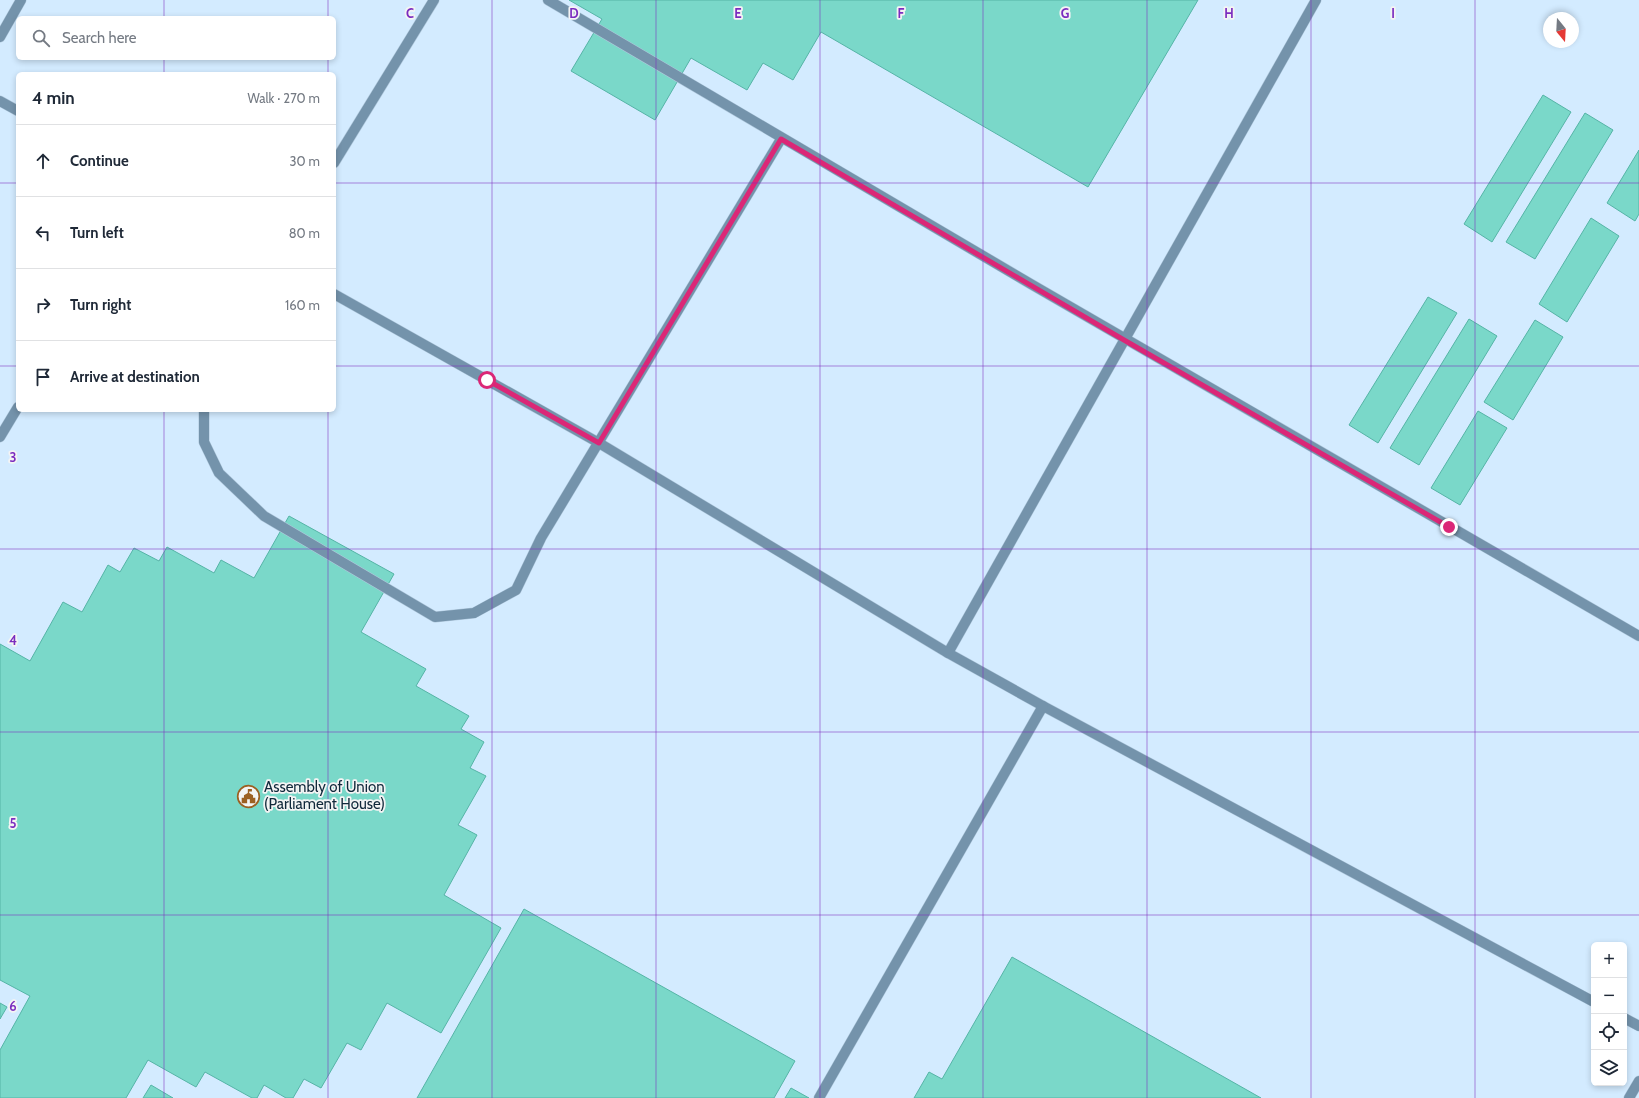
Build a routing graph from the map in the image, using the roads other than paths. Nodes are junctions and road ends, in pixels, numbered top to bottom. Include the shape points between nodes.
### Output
1 (21, 0) edge
2 (434, 0) edge
3 (548, 0) edge
4 (1316, 0) edge
5 (0, 37) edge
6 (0, 101) edge
7 (16, 110) edge
8 (781, 139) junction
9 (336, 160) edge
10 (336, 295) edge
11 (1124, 340) junction
12 (16, 410) edge
13 (204, 412) edge
14 (0, 437) edge
15 (599, 443) junction
16 (1639, 636) edge
17 (948, 652) junction
18 (1043, 706) junction
19 (1591, 1000) edge
20 (1627, 1020) edge
21 (1639, 1026) edge
22 (1639, 1081) edge
23 (819, 1098) edge
24 (1629, 1098) edge

1 - 5 street
2 - 9 street
3 - 8 street
4 - 11 street
6 - 7 street
8 - 11 street
8 - 15 street
10 - 15 street
11 - 16 street
11 - 17 street
12 - 14 street
13 - 15 street via 204,442 219,473 264,516 434,617 474,613 516,590 541,538
15 - 17 street
17 - 18 street
18 - 19 street
18 - 23 street
20 - 21 street
22 - 24 street

